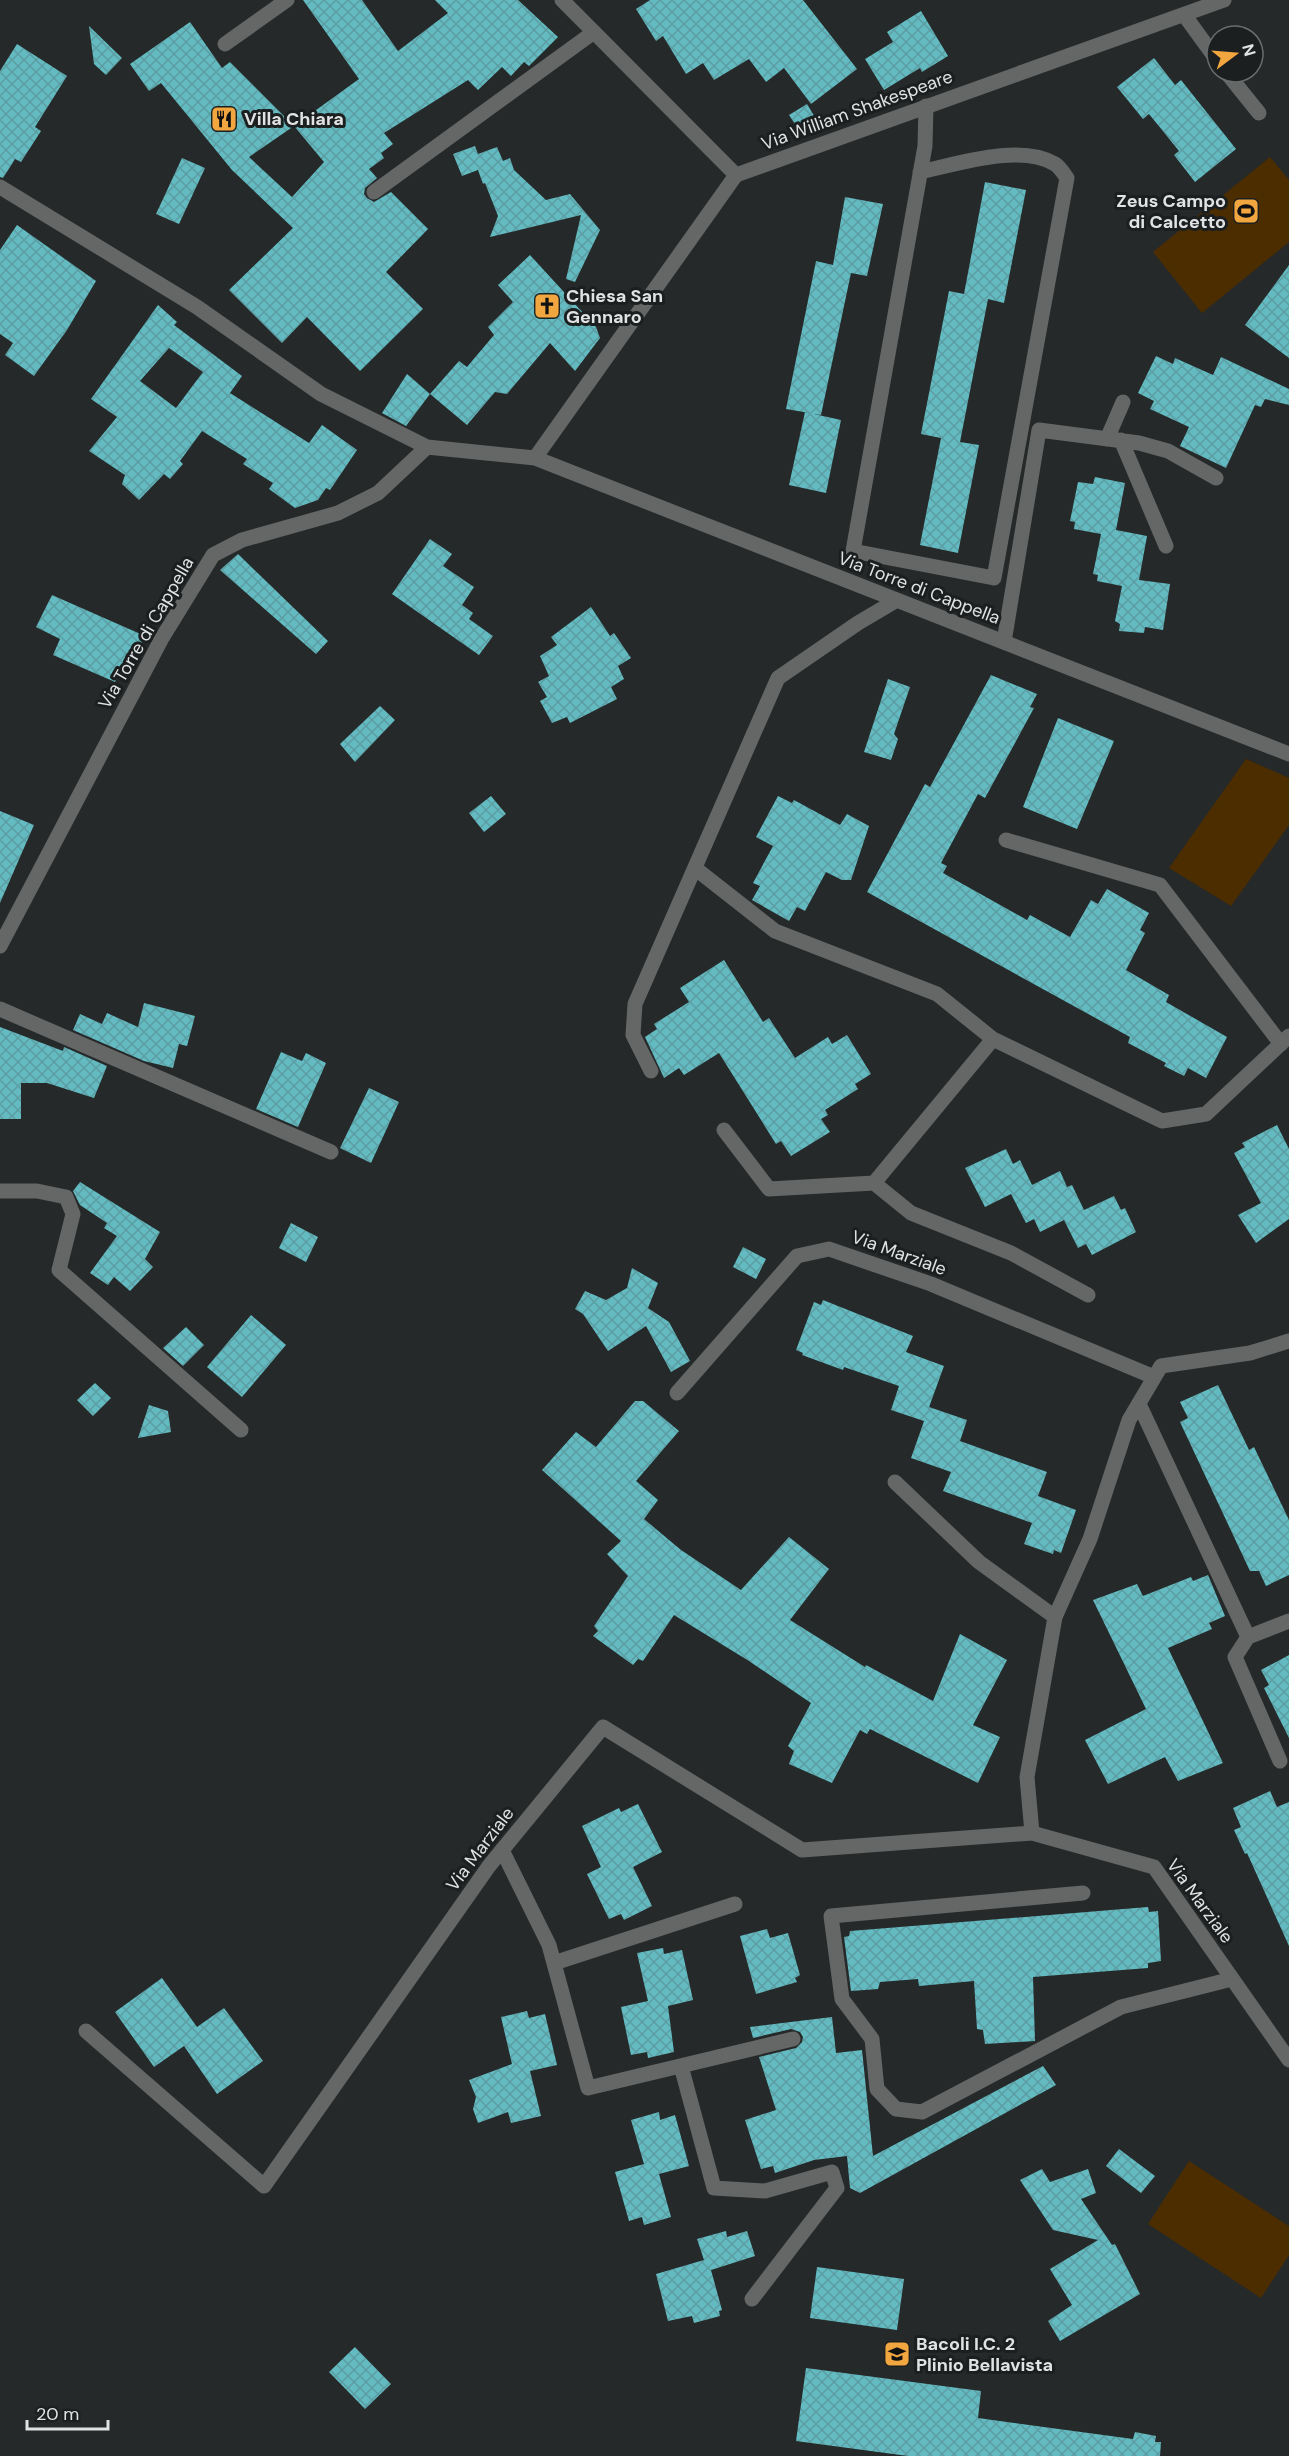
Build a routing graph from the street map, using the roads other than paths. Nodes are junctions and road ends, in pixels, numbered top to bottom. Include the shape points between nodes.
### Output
1 (287, 0) edge
2 (562, 0) edge
3 (1224, 0) edge
4 (1185, 16) junction
5 (594, 32) junction
6 (225, 44) dead end
7 (1205, 44) edge
8 (1235, 84) edge
9 (926, 106) junction
10 (1258, 113) dead end
11 (920, 172) junction
12 (736, 175) junction
13 (0, 187) edge
14 (374, 192) dead end
15 (1123, 402) dead end
16 (1114, 440) junction
17 (427, 447) junction
18 (535, 458) junction
19 (1216, 478) dead end
20 (1166, 546) dead end
21 (897, 600) junction
22 (1004, 642) junction
23 (1289, 754) edge
24 (1006, 840) dead end
25 (696, 869) junction
26 (0, 946) edge
27 (0, 1009) edge
28 (993, 1039) junction
29 (1285, 1040) edge
30 (651, 1071) dead end
31 (724, 1130) dead end
32 (330, 1152) dead end
33 (874, 1183) junction
34 (0, 1191) edge
35 (1088, 1295) dead end
36 (1289, 1341) edge
37 (1154, 1377) junction
38 (677, 1393) dead end
39 (1139, 1404) junction
40 (241, 1430) dead end
41 (895, 1482) dead end
42 (1055, 1617) junction
43 (1289, 1621) edge
44 (1248, 1637) junction
45 (1280, 1761) dead end
46 (1032, 1833) junction
47 (502, 1850) junction
48 (1083, 1893) dead end
49 (735, 1904) dead end
50 (554, 1963) junction
51 (1232, 1979) junction
52 (86, 2031) dead end
53 (793, 2039) dead end
54 (1289, 2060) edge
55 (681, 2066) junction
56 (752, 2299) dead end

1 - 6 street
2 - 5 street
3 - 4 street, Via William Shakespeare
4 - 7 street
4 - 9 street, Via William Shakespeare
5 - 12 street
5 - 14 street
8 - 10 street
9 - 11 street
9 - 12 street, Via William Shakespeare
11 - 11 street via 853,551 994,578 1067,178 1058,165 1038,157 1016,155
12 - 18 street
13 - 17 street, Via Torre di Cappella via 197,307 321,394
15 - 16 street
16 - 19 street via 1168,451
16 - 20 street
16 - 22 street via 1039,430
17 - 18 street, Via Torre di Cappella
17 - 26 street, Via Torre di Cappella via 378,493 338,513 242,540 213,555 162,638
18 - 21 street, Via Torre di Cappella
21 - 22 street, Via Torre di Cappella
21 - 25 street via 778,678
22 - 23 street, Via Torre di Cappella
24 - 29 street via 1160,885
25 - 28 street via 775,931 937,994
25 - 30 street via 635,1004 633,1035
27 - 32 street
28 - 29 street via 1162,1121 1206,1114
28 - 33 street
31 - 33 street via 769,1189
33 - 35 street via 911,1213 1011,1253
34 - 40 street via 37,1191 66,1197 73,1214 59,1270
36 - 37 street via 1250,1353 1161,1366
37 - 38 street, Via Marziale via 931,1284 829,1249 797,1256
37 - 39 street
39 - 42 street via 1129,1420 1090,1539
39 - 44 street
41 - 42 street via 979,1562
42 - 46 street via 1027,1777
43 - 44 street
44 - 45 street via 1235,1657
46 - 47 street, Via Marziale via 802,1850 603,1727
46 - 51 street, Via Marziale via 1154,1867
47 - 50 street
47 - 52 street, Via Marziale via 264,2186
48 - 51 street via 831,1916 842,1999 872,2039 877,2089 896,2109 922,2112 1121,2007
49 - 50 street
50 - 55 street via 588,2088
51 - 54 street, Via Marziale
53 - 55 street
55 - 56 street via 714,2188 765,2191 832,2172 837,2188

